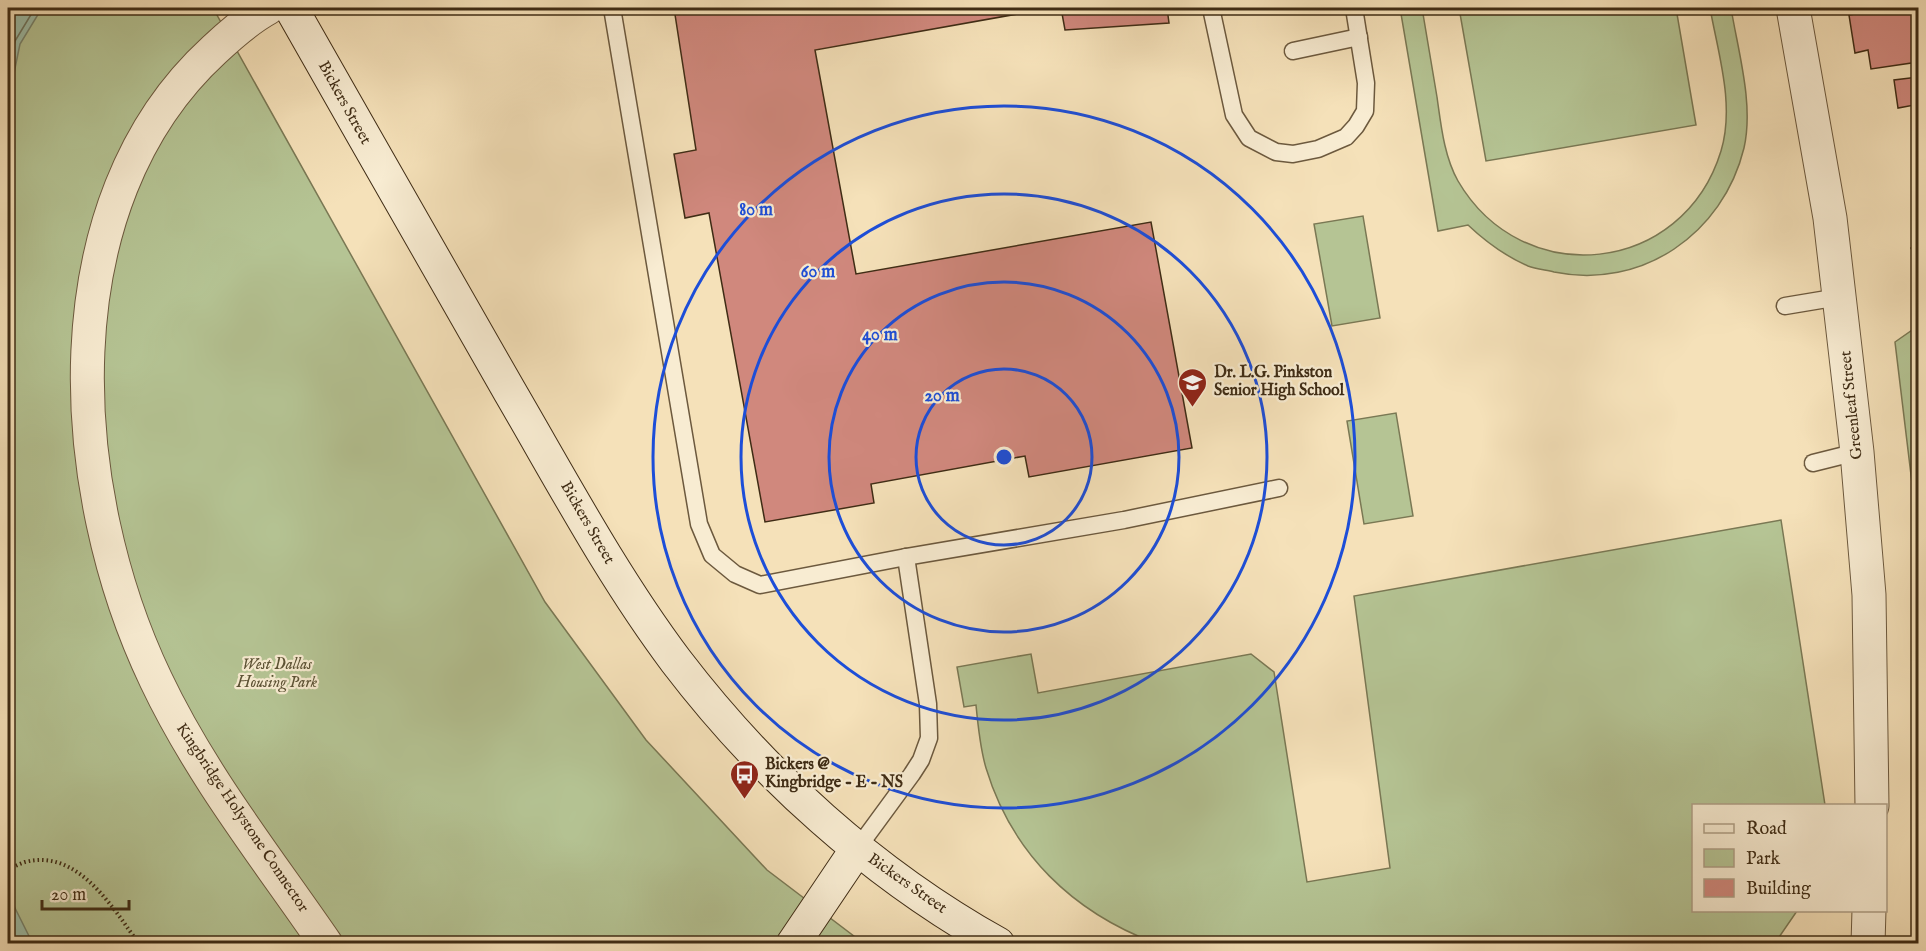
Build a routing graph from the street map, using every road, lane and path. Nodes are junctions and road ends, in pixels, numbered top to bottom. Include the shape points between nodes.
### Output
1 (268, 8) edge
2 (291, 8) edge
3 (612, 8) edge
4 (1211, 8) edge
5 (1354, 8) edge
6 (1793, 8) edge
7 (1359, 37) junction
8 (1293, 51) dead end
9 (1839, 297) junction
10 (1785, 306) dead end
11 (1857, 452) junction
12 (1813, 463) dead end
13 (1280, 488) dead end
14 (906, 557) junction
15 (1872, 804) edge
16 (857, 849) junction
17 (8, 870) edge
18 (1869, 912) edge
19 (139, 944) edge
20 (326, 944) edge
21 (793, 944) edge
22 (998, 944) edge
23 (1868, 944) edge

1 - 20 street, Kingbridge Holystone Connector via 253,16 193,69 156,116 130,162 102,246 89,325 87,411 98,502 134,628 155,679 185,736
2 - 16 street, Bickers Street via 613,568 676,662 799,799
3 - 14 lane via 699,524 712,555 735,574 760,585
4 - 7 lane via 1234,115 1249,138 1276,153 1318,149 1346,137 1356,126 1365,111 1366,83
5 - 7 lane
6 - 9 street, Greenleaf Street via 1830,218
7 - 8 lane
9 - 10 lane
9 - 11 street, Greenleaf Street
11 - 12 lane
11 - 15 street, Greenleaf Street via 1869,595
13 - 14 lane via 1115,522
14 - 16 lane via 928,704 929,738 912,774
16 - 21 street
16 - 22 street, Bickers Street
17 - 19 path via 25,862 42,861 80,873 100,891
18 - 23 street

